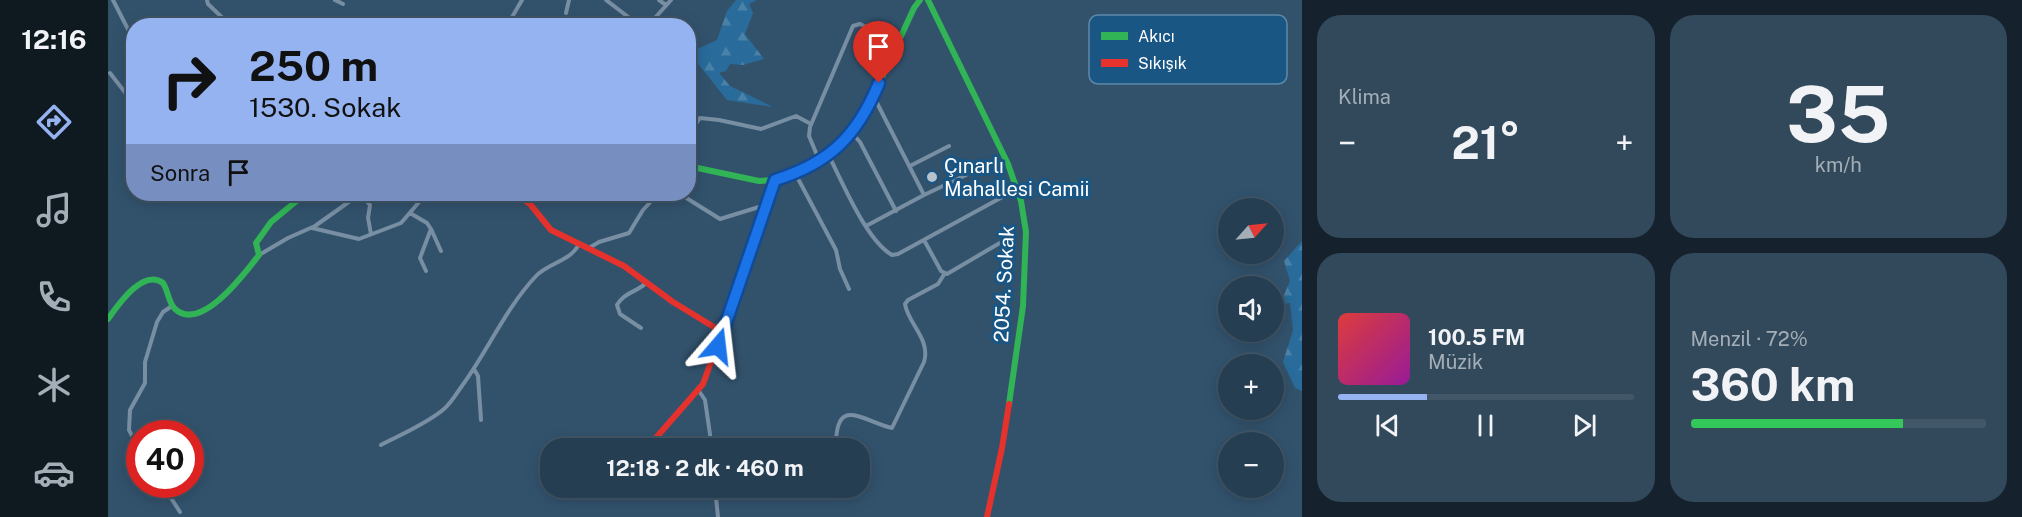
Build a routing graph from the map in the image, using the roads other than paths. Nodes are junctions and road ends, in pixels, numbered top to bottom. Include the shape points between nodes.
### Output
1 (113, 0) edge
2 (207, 0) edge
3 (335, 0) edge
4 (522, 0) edge
5 (569, 0) edge
6 (606, 0) edge
7 (659, 0) edge
8 (671, 0) edge
9 (920, 0) edge
10 (928, 0) edge
11 (343, 4) dead end
12 (666, 5) junction
13 (566, 12) dead end
14 (221, 18) edge
15 (512, 18) edge
16 (631, 18) edge
17 (655, 18) edge
18 (126, 25) edge
19 (898, 43) junction
20 (110, 73) dead end
21 (126, 94) edge
22 (873, 99) junction
23 (697, 121) edge
24 (811, 124) junction
25 (851, 132) junction
26 (948, 146) dead end
27 (829, 156) junction
28 (819, 161) junction
29 (910, 166) junction
30 (696, 167) edge
31 (795, 173) junction
32 (966, 175) dead end
33 (775, 180) junction
34 (1018, 189) junction
35 (924, 195) junction
36 (297, 201) edge
37 (351, 201) edge
38 (367, 201) edge
39 (420, 201) edge
40 (526, 201) edge
41 (651, 201) edge
42 (691, 201) edge
43 (766, 208) junction
44 (896, 211) junction
45 (410, 213) junction
46 (866, 226) junction
47 (312, 228) junction
48 (431, 229) junction
49 (371, 234) junction
50 (1010, 237) dead end
51 (924, 240) junction
52 (579, 243) junction
53 (589, 248) junction
54 (441, 251) dead end
55 (259, 255) junction
56 (426, 271) dead end
57 (945, 273) junction
58 (646, 283) junction
59 (849, 290) dead end
60 (172, 306) junction
61 (108, 319) edge
62 (641, 328) dead end
63 (722, 332) junction
64 (474, 369) junction
65 (699, 391) junction
66 (130, 420) edge
67 (481, 420) dead end
68 (655, 438) edge
69 (711, 438) edge
70 (836, 438) edge
71 (381, 445) dead end
72 (171, 498) edge
73 (716, 498) edge
74 (180, 512) dead end
75 (718, 517) edge
76 (987, 517) edge

1 - 18 street
2 - 14 street
3 - 11 street
4 - 15 street
5 - 13 street
6 - 16 street
7 - 12 street
8 - 12 street
9 - 19 street
10 - 34 street, 2054. Sokak
12 - 17 street
19 - 22 street
19 - 24 street via 860,24 854,26
20 - 21 street
22 - 25 street
22 - 29 street
23 - 24 street via 707,118 761,129 796,116
24 - 28 street via 809,136
25 - 27 street
25 - 44 street
26 - 29 street
27 - 28 street
27 - 46 street
28 - 31 street
29 - 35 street
30 - 33 street via 759,181
31 - 33 street
31 - 59 street via 836,250
32 - 35 street
33 - 43 street
34 - 51 street
34 - 76 street, 2054. Sokak via 1026,232 1023,306 1002,448
35 - 44 street
36 - 55 street via 256,242
37 - 47 street
38 - 49 street
39 - 45 street
40 - 52 street via 551,230
41 - 53 street via 629,233
42 - 43 street via 720,219
43 - 63 street
44 - 46 street
45 - 48 street
45 - 49 street via 401,223
46 - 51 street via 876,242 892,255
47 - 49 street via 359,239
47 - 55 street
48 - 54 street
48 - 56 street via 420,258
50 - 57 street
51 - 57 street
52 - 53 street
52 - 64 street via 573,253 547,267 526,287
53 - 58 street
55 - 60 street via 224,297 202,311 180,313
57 - 70 street via 938,284 906,302 926,354 892,428 849,416 837,428
58 - 62 street via 617,304 620,314
58 - 63 street
60 - 61 street via 164,284 153,279 128,293
60 - 66 street via 157,322 147,354 145,383 130,410
63 - 65 street
64 - 67 street via 478,376
64 - 71 street via 444,410
65 - 68 street
65 - 69 street via 705,400
72 - 74 street
73 - 75 street

